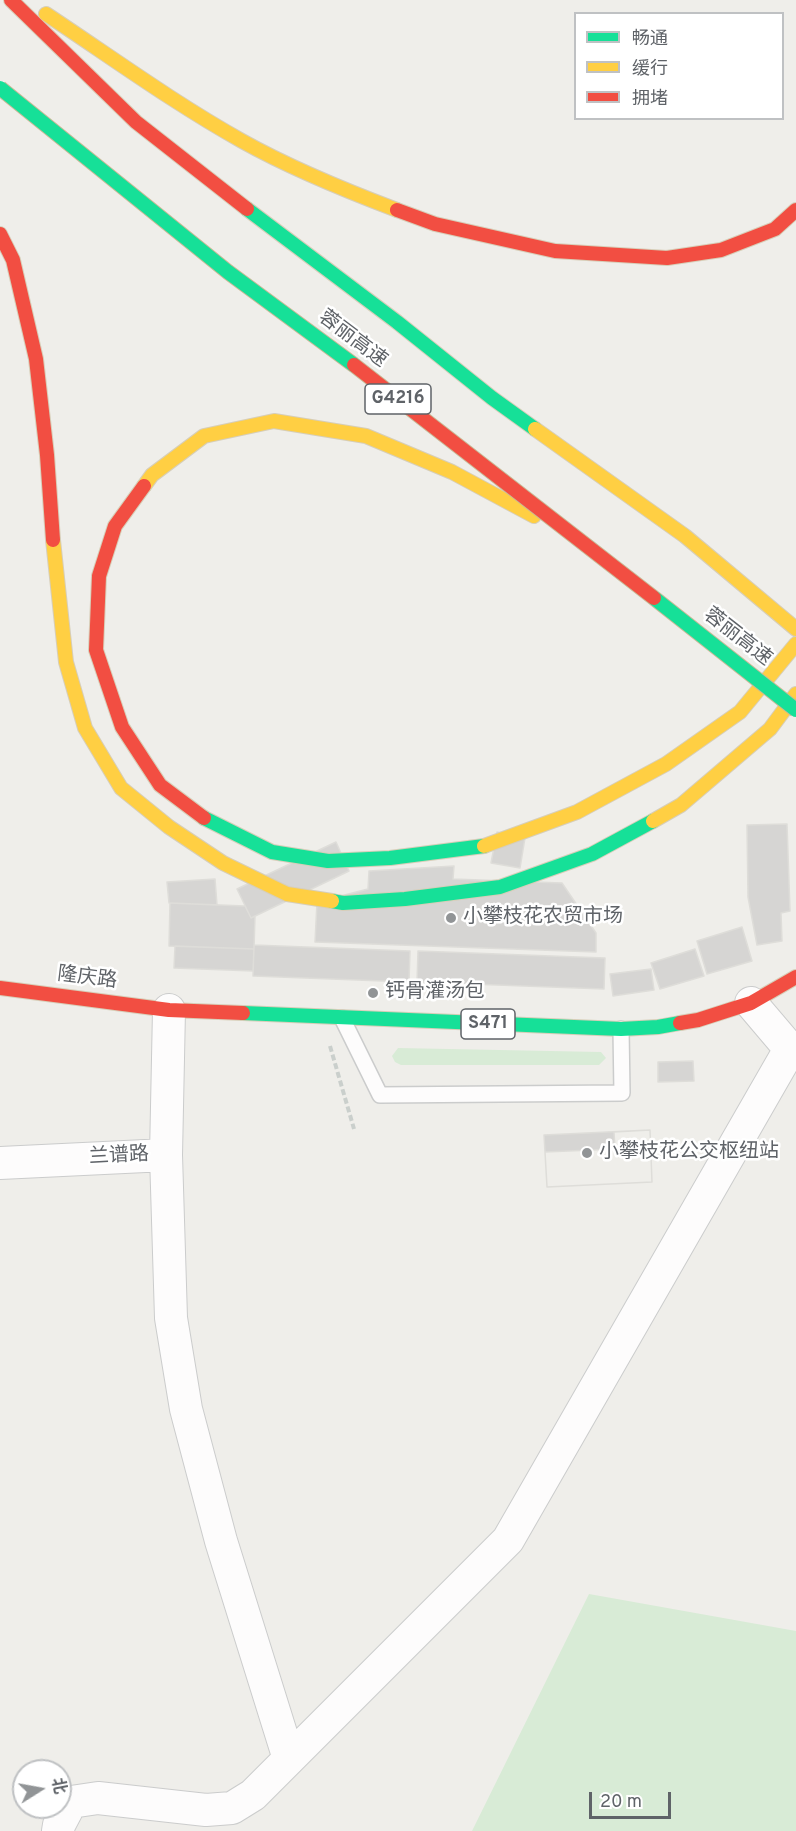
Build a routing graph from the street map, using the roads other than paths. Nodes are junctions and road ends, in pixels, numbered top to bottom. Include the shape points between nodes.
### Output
1 (11, 0) edge
2 (26, 0) edge
3 (0, 88) edge
4 (796, 210) edge
5 (0, 234) edge
6 (579, 540) junction
7 (796, 629) edge
8 (796, 644) edge
9 (796, 694) edge
10 (796, 710) edge
11 (796, 977) edge
12 (0, 988) edge
13 (751, 1003) junction
14 (169, 1010) junction
15 (342, 1018) junction
16 (621, 1029) junction
17 (793, 1051) edge
18 (166, 1155) junction
19 (0, 1163) edge
20 (289, 1759) junction
21 (58, 1831) edge

1 - 7 main road, 蓉丽高速 / G4216 via 136,122 492,398 685,536
2 - 4 main road via 242,141 326,183 435,224 555,251 667,258 721,250 775,229
3 - 6 main road, 蓉丽高速 / G4216, bridge via 228,272
5 - 9 main road via 13,260 36,359 66,662 85,728 121,788 223,863 287,894 343,903 500,887 592,854 681,805 770,729
6 - 8 main road, bridge via 452,472 366,436 274,421 204,436 152,475 115,526 99,576 96,650 122,727 160,785 208,821 272,852 328,861 485,846 577,812 666,764 740,712
6 - 10 main road, 蓉丽高速 / G4216, bridge
11 - 13 main road, S471
12 - 14 main road, 隆庆路 / S471
13 - 16 main road, S471 via 698,1020
13 - 17 street
14 - 15 main road, S471
14 - 18 street, 兰谱路
15 - 16 main road, S471
15 - 16 lane via 380,1095 622,1093
17 - 20 street via 508,1540
18 - 19 street, 兰谱路
18 - 20 street via 171,1318 186,1409 221,1541
20 - 21 street via 253,1795 232,1808 206,1810 98,1798 71,1802

